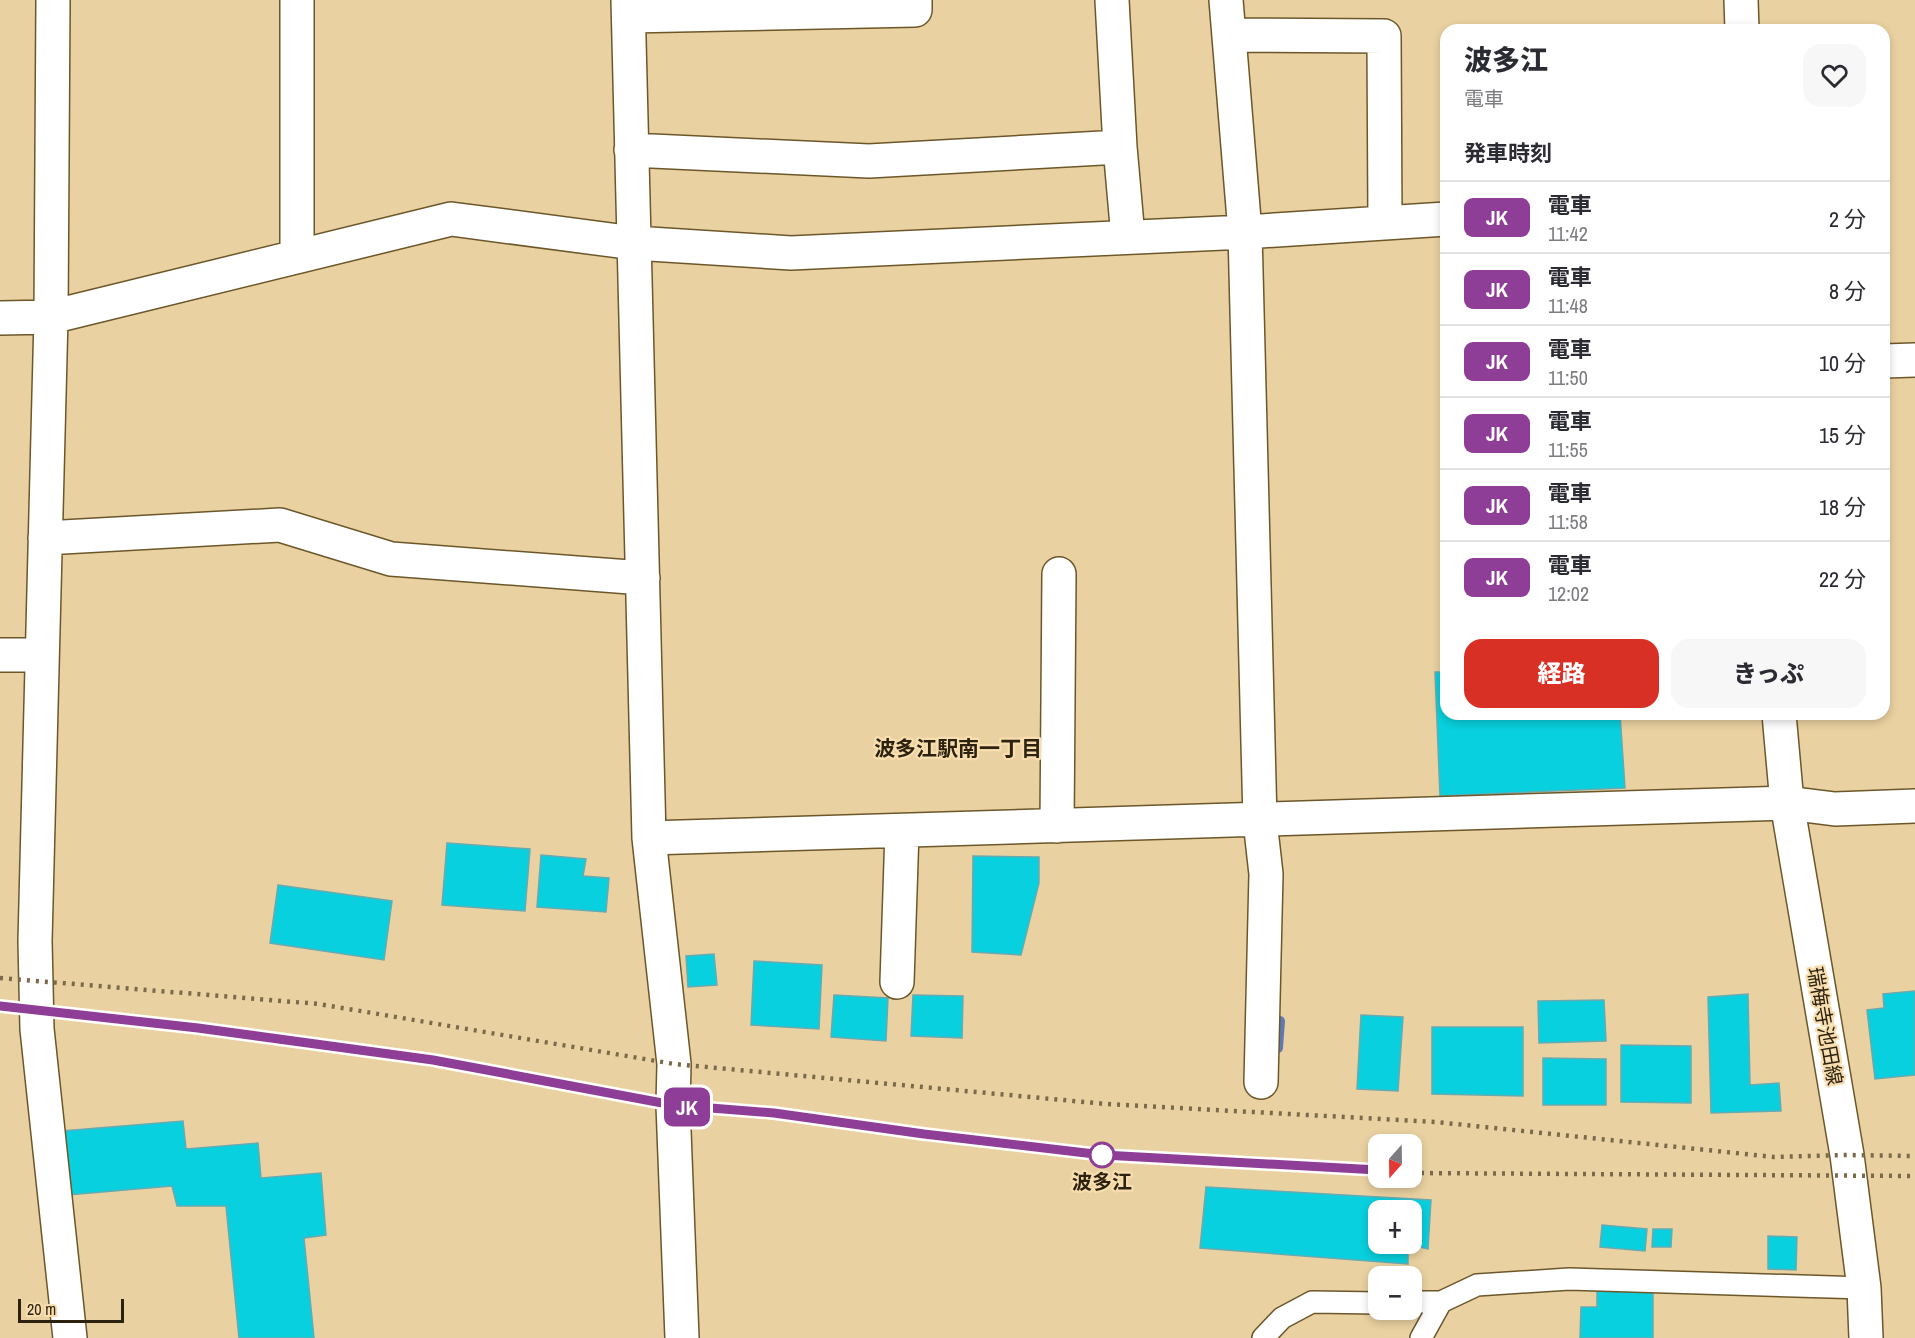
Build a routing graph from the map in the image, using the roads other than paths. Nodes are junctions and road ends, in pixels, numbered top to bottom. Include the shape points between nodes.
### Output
1 (53, 0) edge
2 (297, 0) edge
3 (915, 0) edge
4 (1112, 0) edge
5 (1226, 0) edge
6 (1741, 0) edge
7 (628, 8) edge
8 (1742, 24) edge
9 (1229, 35) junction
10 (1120, 147) junction
11 (631, 150) junction
12 (1440, 219) edge
13 (1385, 223) junction
14 (1245, 232) junction
15 (1128, 237) junction
16 (634, 243) junction
17 (297, 256) junction
18 (51, 317) junction
19 (0, 318) edge
20 (1915, 360) edge
21 (1890, 361) edge
22 (45, 538) junction
23 (1059, 574) dead end
24 (643, 578) junction
25 (42, 654) junction
26 (0, 655) edge
27 (1780, 720) edge
28 (1787, 803) junction
29 (1915, 806) edge
30 (1260, 821) junction
31 (1057, 826) junction
32 (902, 831) junction
33 (650, 838) junction
34 (897, 982) dead end
35 (1261, 1082) dead end
36 (1864, 1288) junction
37 (1422, 1302) edge
38 (1442, 1302) junction
39 (1368, 1303) edge
40 (70, 1338) edge
41 (682, 1338) edge
42 (1263, 1338) edge
43 (1421, 1338) edge
44 (1866, 1338) edge

1 - 18 street
2 - 17 street
3 - 7 street via 915,10
4 - 10 street
5 - 9 street
6 - 8 street
7 - 11 street
9 - 13 street via 1384,36
9 - 14 street
10 - 11 street via 869,161
10 - 15 street
11 - 16 street
12 - 13 street
13 - 14 street
14 - 15 street
14 - 30 street
15 - 16 street via 791,253
16 - 17 street via 451,219
16 - 24 street
17 - 18 street
18 - 19 street
18 - 22 street
20 - 21 street
22 - 24 street via 280,525 391,559
22 - 25 street
23 - 31 street
24 - 33 street
25 - 26 street
25 - 40 street via 35,941 37,1029
27 - 28 street, 瑞梅寺池田線
28 - 29 street via 1835,809
28 - 30 street
28 - 36 street, 瑞梅寺池田線 via 1846,1155
30 - 31 street
30 - 35 street via 1266,874
31 - 32 street
32 - 33 street
32 - 34 street
33 - 41 street via 674,1064
36 - 38 lane via 1569,1279 1477,1285
36 - 44 street, 瑞梅寺池田線
37 - 38 lane
38 - 43 lane
39 - 42 lane via 1312,1302 1282,1318

